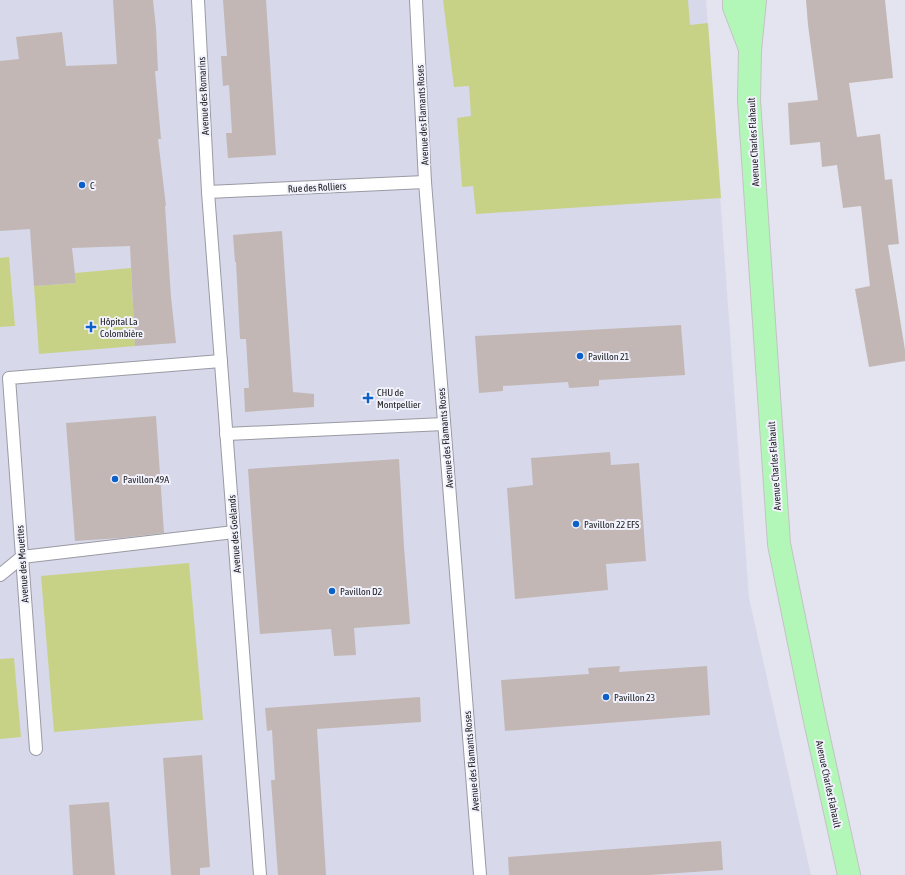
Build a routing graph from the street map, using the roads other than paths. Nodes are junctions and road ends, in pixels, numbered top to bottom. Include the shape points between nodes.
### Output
1 (198, 0) edge
2 (416, 0) edge
3 (734, 0) edge
4 (755, 0) edge
5 (750, 50) junction
6 (425, 182) junction
7 (208, 192) junction
8 (220, 361) junction
9 (444, 424) junction
10 (226, 434) junction
11 (234, 532) junction
12 (22, 557) junction
13 (0, 575) edge
14 (36, 749) dead end
15 (260, 875) edge
16 (480, 875) edge
17 (849, 875) edge

1 - 7 lane, Avenue des Romarins
2 - 6 lane, Avenue des Flamants Roses
3 - 5 main road, Avenue Charles Flahault via 734,7
4 - 5 main road, Avenue Charles Flahault
5 - 17 main road, Avenue Charles Flahault via 750,100 779,544
6 - 7 lane, Rue des Rolliers
6 - 9 lane, Avenue des Flamants Roses
7 - 8 lane, Avenue des Goélands
8 - 10 lane, Avenue des Goélands
8 - 12 lane, Avenue des Mouettes via 9,378
9 - 10 lane
9 - 16 lane, Avenue des Flamants Roses
10 - 11 lane, Avenue des Goélands
11 - 12 lane
11 - 15 lane, Avenue des Goélands
12 - 13 lane
12 - 14 lane, Avenue des Mouettes

